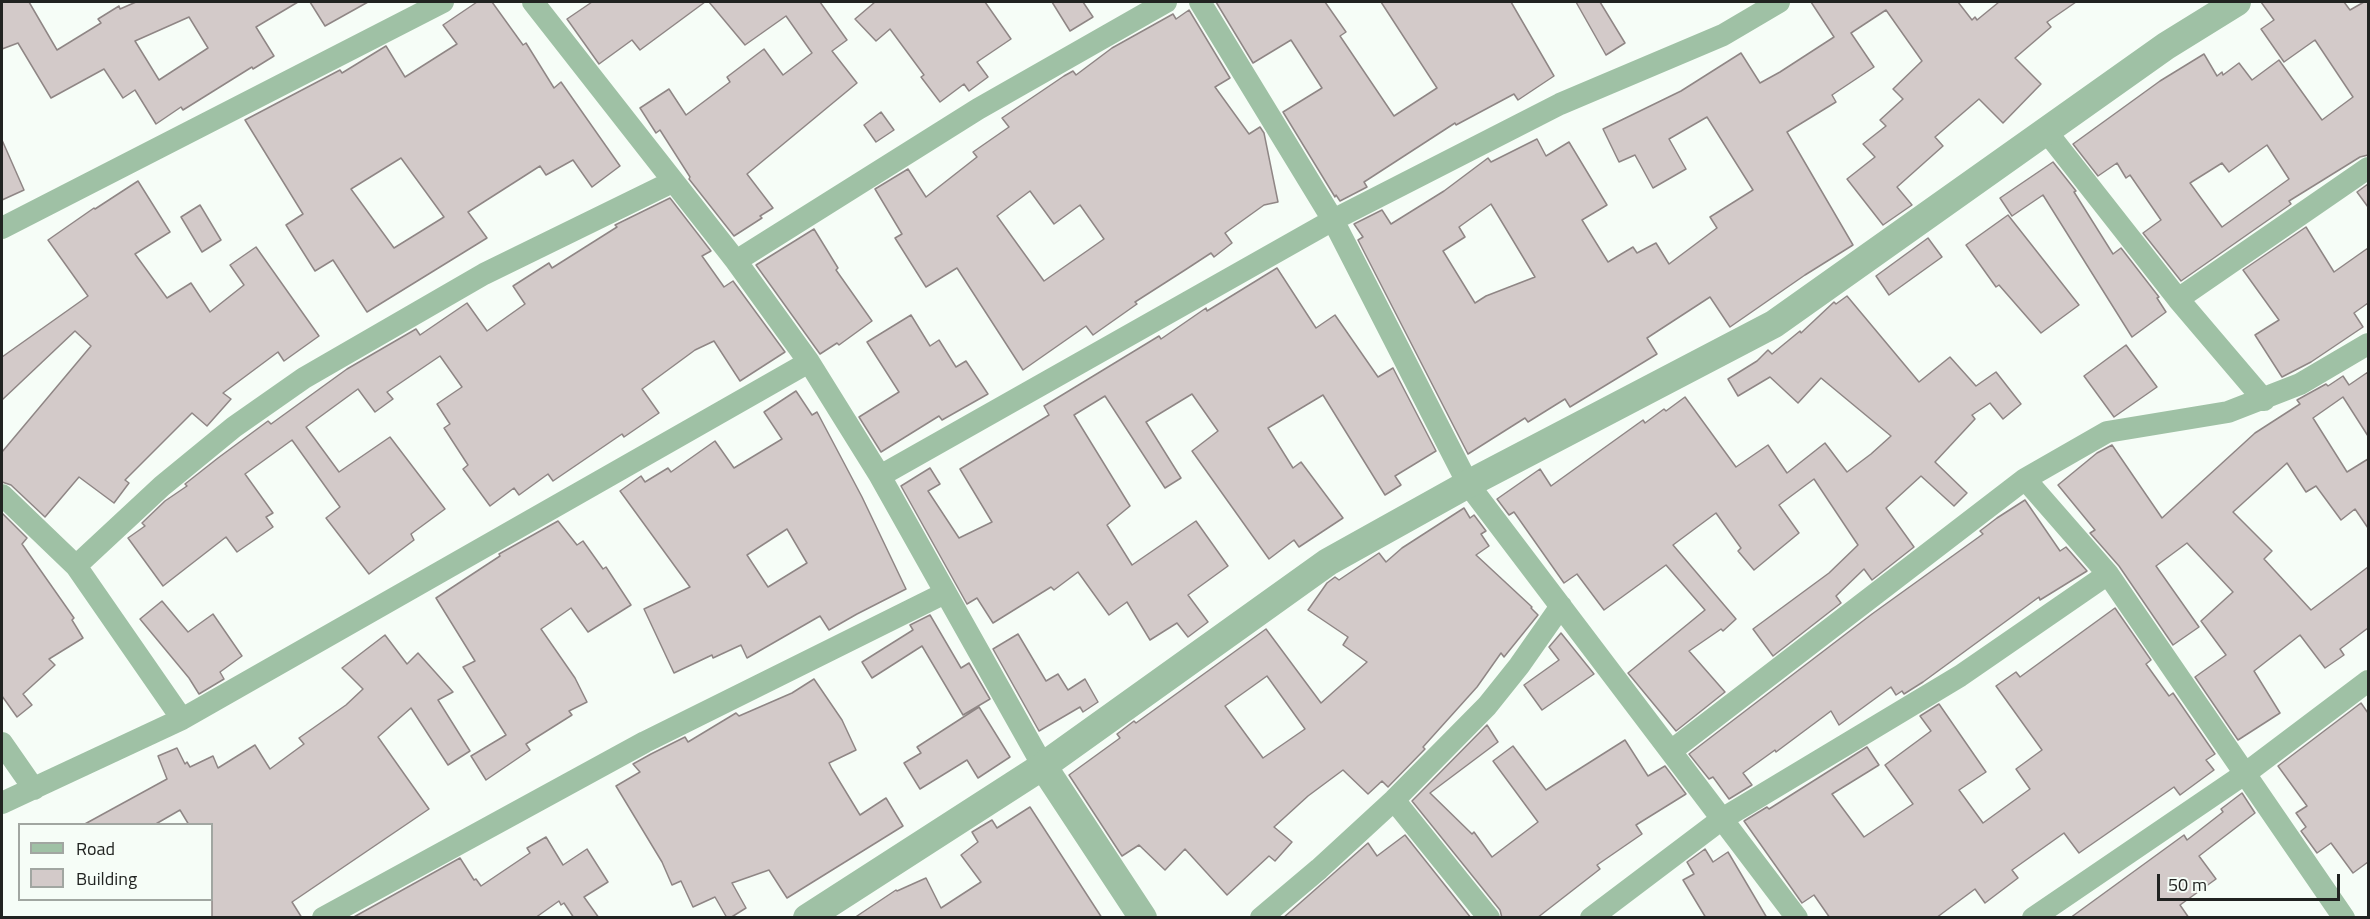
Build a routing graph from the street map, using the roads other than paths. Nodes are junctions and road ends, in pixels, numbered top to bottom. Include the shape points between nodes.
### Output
1 (443, 2) edge
2 (1166, 2) edge
3 (1200, 2) edge
4 (1779, 2) edge
5 (2237, 2) edge
6 (536, 3) edge
7 (2046, 131) junction
8 (2368, 168) edge
9 (672, 182) junction
10 (1333, 220) junction
11 (2, 228) edge
12 (736, 261) junction
13 (2178, 299) junction
14 (2368, 344) edge
15 (808, 362) junction
16 (2264, 400) junction
17 (880, 476) junction
18 (2025, 479) junction
19 (1468, 484) junction
20 (2, 495) edge
21 (76, 566) junction
22 (2108, 574) junction
23 (945, 593) junction
24 (1561, 606) junction
25 (2368, 681) edge
26 (182, 719) junction
27 (2, 743) edge
28 (1671, 751) junction
29 (1042, 766) junction
30 (2246, 773) junction
31 (34, 789) junction
32 (1394, 800) junction
33 (2, 803) edge
34 (1722, 819) junction
35 (323, 918) edge
36 (807, 918) edge
37 (1143, 918) edge
38 (1261, 918) edge
39 (1489, 918) edge
40 (1591, 918) edge
41 (1797, 918) edge
42 (2033, 918) edge
43 (2344, 918) edge

1 - 11 street
2 - 12 street via 978,109
3 - 10 street
4 - 10 street via 1723,34 1560,104
5 - 7 street via 2166,45
6 - 9 street
7 - 13 street
7 - 19 street via 1774,324
8 - 13 street
9 - 12 street
9 - 21 street via 484,274 304,378 234,427 162,486
10 - 17 street
10 - 19 street
12 - 15 street
13 - 16 street
14 - 16 street
15 - 17 street
15 - 26 street
16 - 18 street via 2228,412 2107,432
17 - 23 street
18 - 22 street
18 - 28 street
19 - 24 street
19 - 29 street via 1328,562
20 - 21 street
21 - 26 street
22 - 30 street
22 - 34 street via 1960,676
23 - 29 street
23 - 35 street via 645,742
24 - 28 street
24 - 32 street via 1486,706
25 - 30 street
26 - 31 street
27 - 31 street
28 - 34 street
29 - 36 street
29 - 37 street
30 - 42 street
30 - 43 street
31 - 33 street
32 - 38 street
32 - 39 street
34 - 40 street
34 - 41 street

